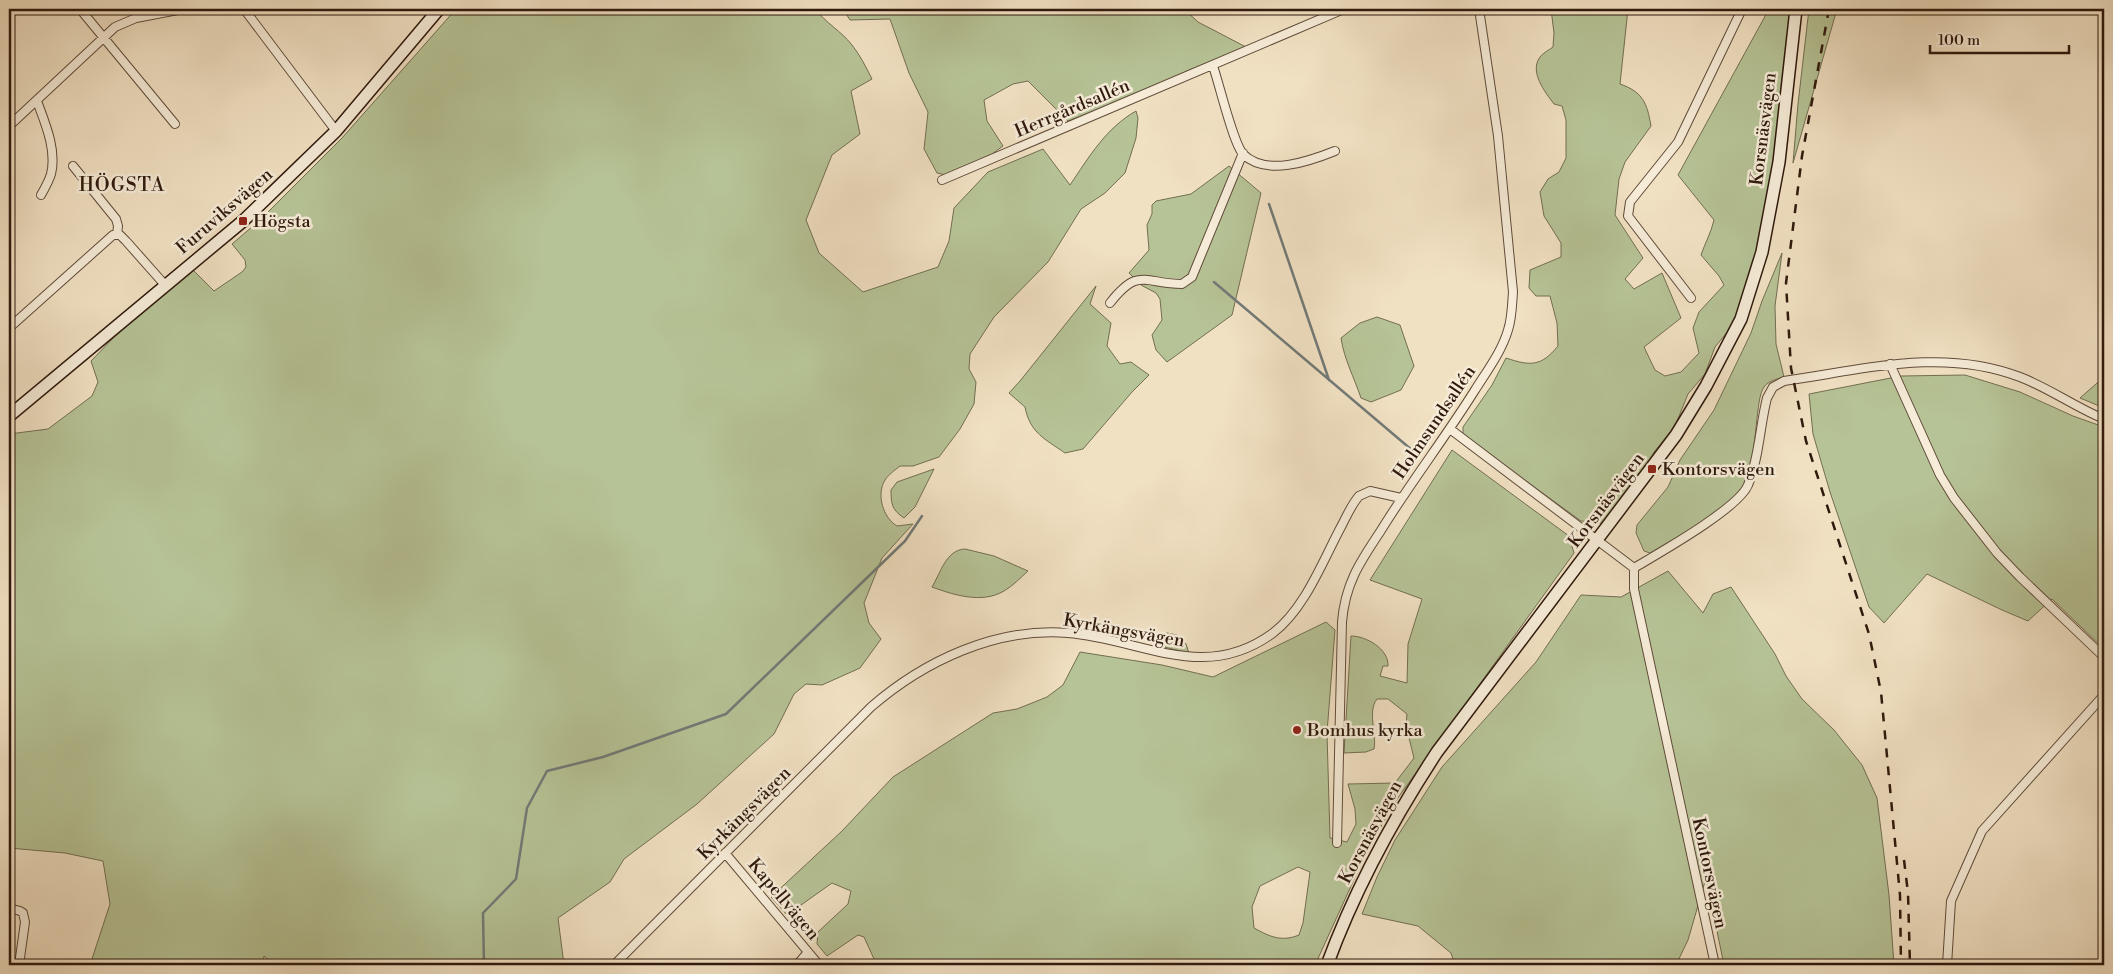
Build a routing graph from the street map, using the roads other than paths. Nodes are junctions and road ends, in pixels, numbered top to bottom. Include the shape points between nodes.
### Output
1 (80, 9) edge
2 (183, 9) edge
3 (244, 9) edge
4 (438, 9) edge
5 (1344, 9) edge
6 (1479, 9) edge
7 (1742, 9) edge
8 (1796, 9) edge
9 (103, 36) junction
10 (1213, 66) junction
11 (37, 101) junction
12 (176, 124) dead end
13 (9, 126) edge
14 (336, 131) junction
15 (1335, 151) dead end
16 (1243, 153) junction
17 (73, 166) dead end
18 (942, 180) dead end
19 (41, 195) dead end
20 (118, 235) junction
21 (165, 285) junction
22 (1691, 298) dead end
23 (1110, 303) dead end
24 (9, 328) edge
25 (1890, 364) junction
26 (9, 416) edge
27 (2104, 419) edge
28 (1450, 430) junction
29 (1400, 498) junction
30 (1597, 539) junction
31 (1634, 568) junction
32 (2104, 657) edge
33 (2104, 695) edge
34 (1337, 843) dead end
35 (725, 852) junction
36 (9, 908) edge
37 (808, 952) junction
38 (19, 965) edge
39 (614, 965) edge
40 (796, 965) edge
41 (819, 965) edge
42 (1327, 965) edge
43 (1714, 965) edge
44 (1947, 965) edge

1 - 9 street
2 - 9 street via 129,20
3 - 14 street
4 - 14 street, Furuviksvägen
5 - 10 street, Herrgårdsallén
6 - 28 street, Holmsundsallén via 1498,136 1512,300 1505,339
7 - 22 street via 1678,142 1630,202 1628,216
8 - 30 street, Korsnäsvägen via 1779,162 1762,252 1741,319 1676,436
9 - 11 street
9 - 12 street
10 - 16 street
10 - 18 street, Herrgårdsallén
11 - 13 street
11 - 19 street via 53,162 50,178
14 - 21 street, Furuviksvägen via 243,221
15 - 16 street via 1299,162 1274,165 1254,161
16 - 23 street via 1192,276 1182,284 1148,278 1137,280 1127,285
17 - 20 street via 116,219
20 - 21 street
20 - 24 street via 106,240
21 - 26 street, Furuviksvägen
25 - 27 street via 1946,361 2002,370 2037,384
25 - 31 street via 1778,383 1767,398 1750,479 1742,495 1716,516
25 - 32 street via 1940,476 1954,498 1997,553
28 - 29 street, Holmsundsallén
28 - 30 street
29 - 34 street, Holmsundsallén via 1350,581 1344,605
29 - 35 street, Kyrkängsvägen via 1370,491 1359,496 1294,612 1273,632 1237,652 1194,658 1096,637 1040,633 975,646 922,669 871,707
30 - 31 street
30 - 42 street, Korsnäsvägen via 1415,785 1363,879
31 - 43 street, Kontorsvägen via 1634,589
33 - 44 street via 1982,831 1951,901
35 - 37 street, Kapellvägen
35 - 39 street, Kyrkängsvägen
36 - 38 street via 20,911 24,918
37 - 40 street
37 - 41 street, Kapellvägen

